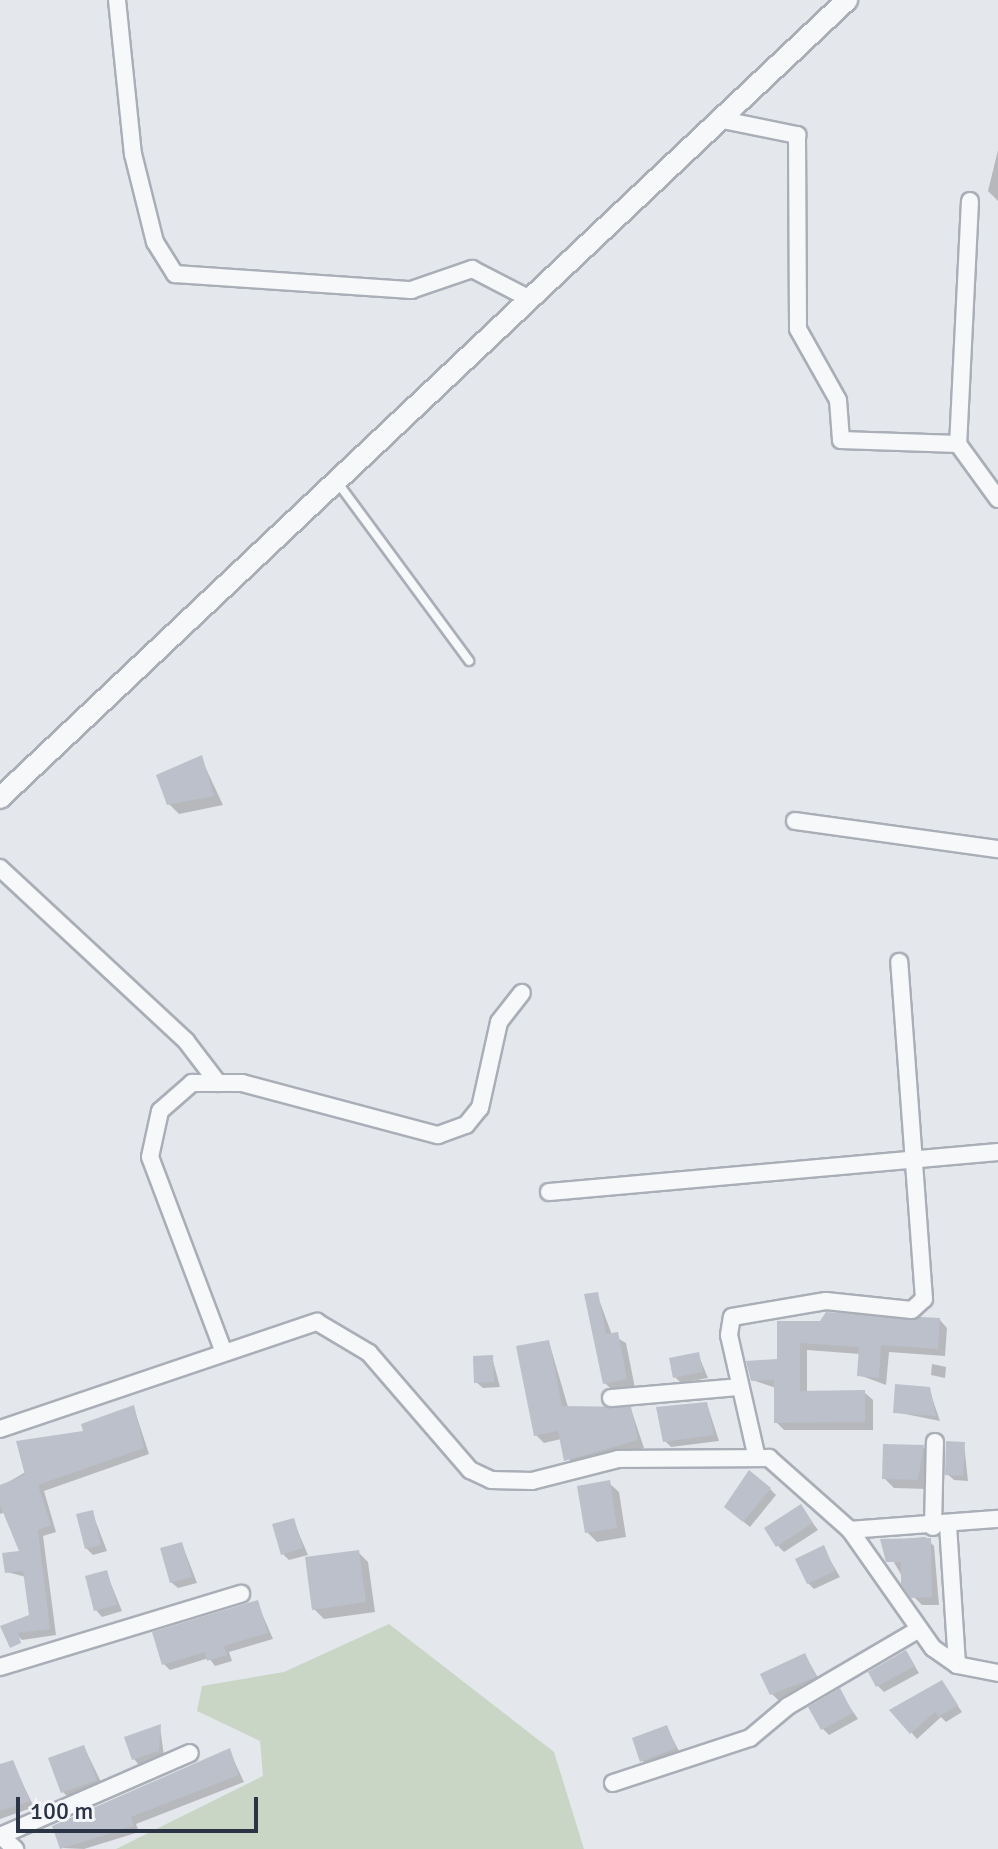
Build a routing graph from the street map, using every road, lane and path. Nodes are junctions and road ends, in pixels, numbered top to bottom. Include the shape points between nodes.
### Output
1 (117, 0) edge
2 (847, 0) edge
3 (723, 120) junction
4 (970, 201) dead end
5 (530, 299) junction
6 (958, 444) junction
7 (337, 482) junction
8 (998, 499) edge
9 (469, 661) dead end
10 (0, 798) edge
11 (795, 821) dead end
12 (998, 849) edge
13 (0, 868) edge
14 (899, 962) dead end
15 (522, 993) dead end
16 (218, 1083) junction
17 (998, 1152) edge
18 (910, 1162) junction
19 (549, 1192) dead end
20 (223, 1350) junction
21 (739, 1387) junction
22 (611, 1398) dead end
23 (0, 1429) edge
24 (935, 1442) dead end
25 (756, 1454) junction
26 (998, 1519) edge
27 (940, 1526) junction
28 (850, 1530) junction
29 (241, 1594) dead end
30 (916, 1631) junction
31 (957, 1665) junction
32 (0, 1667) edge
33 (998, 1673) edge
34 (190, 1753) dead end
35 (613, 1783) dead end
36 (0, 1836) edge
37 (15, 1849) edge

1 - 5 street via 133,154 155,242 175,274 411,290 472,269
2 - 3 street
3 - 5 street
3 - 6 street via 797,135 798,329 838,400 841,440
4 - 6 street
5 - 7 street
6 - 8 street
7 - 9 lane
7 - 10 street
11 - 12 street
13 - 16 street via 186,1041
14 - 18 street
15 - 16 street via 499,1022 480,1108 466,1125 438,1135
16 - 20 street via 192,1083 160,1111 150,1157
17 - 18 street
18 - 19 street
18 - 21 street via 921,1307 826,1301 732,1317
20 - 23 street
20 - 25 street via 317,1322 344,1331 470,1470 491,1480 532,1481 618,1459
21 - 22 street
21 - 25 street
24 - 27 street
25 - 28 street
26 - 27 street
27 - 28 street
27 - 31 street
28 - 30 street
29 - 32 street
30 - 31 street
30 - 35 street via 788,1706 750,1738
31 - 33 street
34 - 36 street
36 - 37 street

